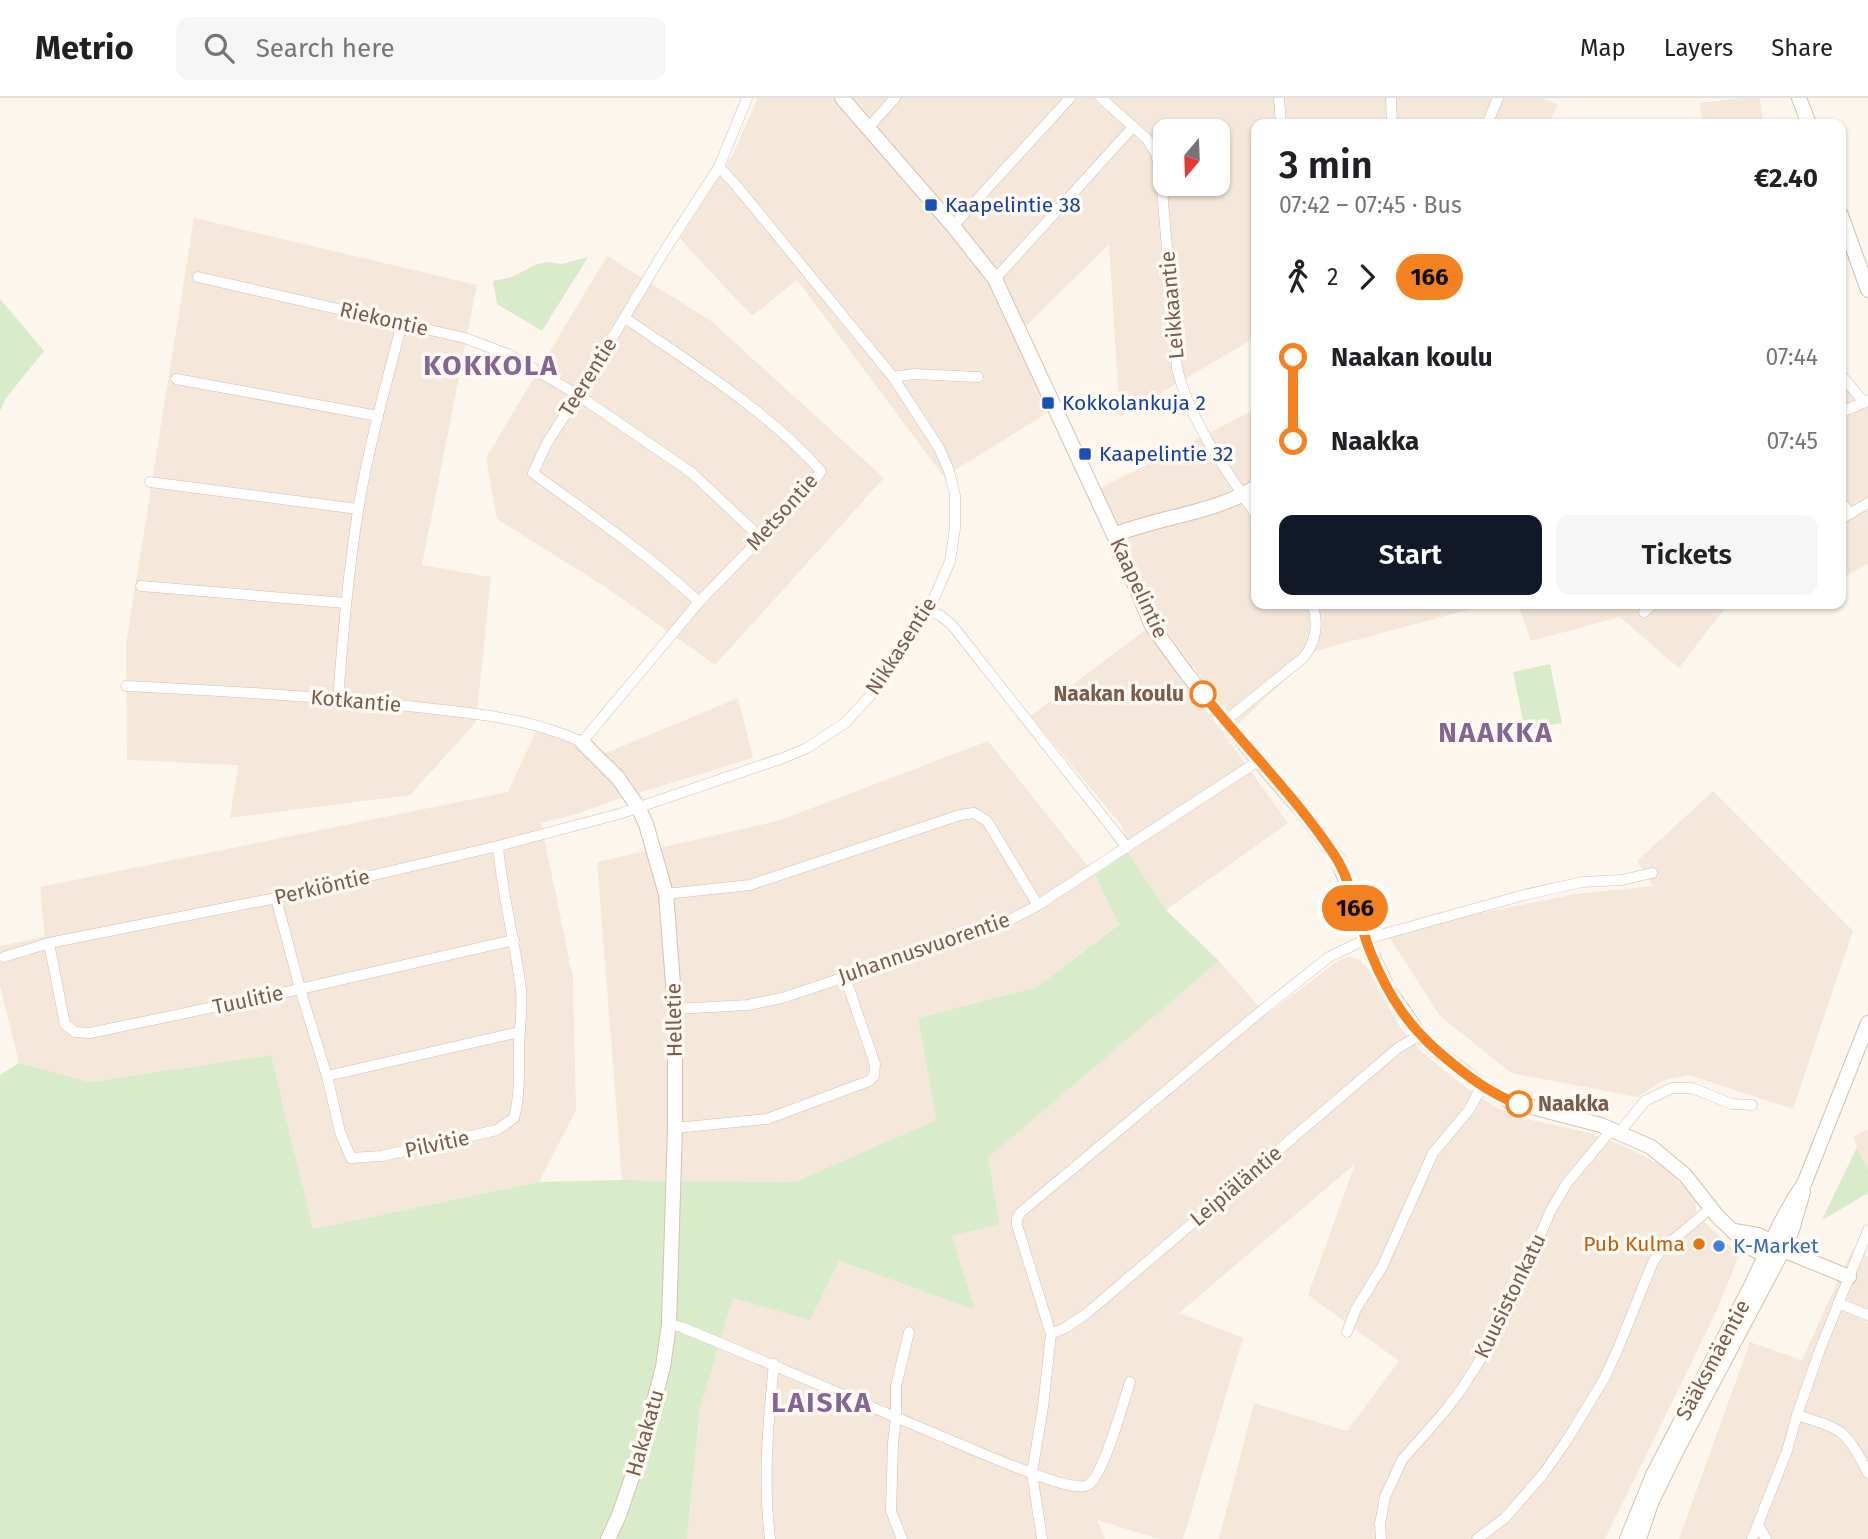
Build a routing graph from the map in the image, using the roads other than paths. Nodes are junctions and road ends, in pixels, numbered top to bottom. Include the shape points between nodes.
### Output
1 (747, 98) edge
2 (842, 98) edge
3 (895, 98) edge
4 (1070, 98) edge
5 (1101, 98) edge
6 (1279, 98) edge
7 (1391, 98) edge
8 (1498, 98) edge
9 (1799, 98) edge
10 (1281, 119) edge
11 (1392, 119) edge
12 (1490, 119) edge
13 (1806, 119) edge
14 (1133, 127) junction
15 (868, 128) junction
16 (719, 167) junction
17 (953, 226) junction
18 (1846, 229) edge
19 (198, 277) dead end
20 (995, 279) junction
21 (1868, 290) edge
22 (625, 318) junction
23 (402, 323) junction
24 (893, 377) junction
25 (978, 377) dead end
26 (176, 379) dead end
27 (1846, 380) edge
28 (578, 395) junction
29 (1867, 400) edge
30 (1846, 410) edge
31 (378, 416) junction
32 (150, 482) dead end
33 (1251, 490) edge
34 (1243, 495) junction
35 (1868, 503) edge
36 (1251, 507) edge
37 (358, 509) junction
38 (1846, 515) edge
39 (1114, 535) junction
40 (760, 537) junction
41 (141, 586) dead end
42 (699, 602) junction
43 (345, 603) junction
44 (1314, 609) edge
45 (1647, 609) edge
46 (929, 610) junction
47 (1644, 612) dead end
48 (126, 686) dead end
49 (338, 698) junction
50 (1225, 721) junction
51 (582, 742) junction
52 (1258, 761) junction
53 (638, 807) junction
54 (498, 846) junction
55 (1126, 846) junction
56 (1652, 873) dead end
57 (666, 894) junction
58 (276, 898) junction
59 (1038, 905) junction
60 (1366, 939) junction
61 (514, 940) junction
62 (49, 943) junction
63 (4, 957) dead end
64 (845, 976) junction
65 (300, 989) junction
66 (675, 1009) junction
67 (1868, 1023) edge
68 (519, 1032) junction
69 (1420, 1035) junction
70 (327, 1076) junction
71 (1482, 1086) junction
72 (1752, 1105) dead end
73 (675, 1128) junction
74 (1616, 1131) junction
75 (1711, 1208) junction
76 (1868, 1230) edge
77 (1773, 1249) junction
78 (1849, 1277) junction
79 (1838, 1303) junction
80 (1868, 1315) edge
81 (669, 1324) junction
82 (909, 1332) dead end
83 (1347, 1332) dead end
84 (1051, 1334) junction
85 (774, 1364) junction
86 (1130, 1382) dead end
87 (1797, 1415) junction
88 (896, 1418) junction
89 (1032, 1473) junction
90 (1868, 1474) edge
91 (1758, 1525) junction
92 (608, 1539) edge
93 (770, 1539) edge
94 (902, 1539) edge
95 (1042, 1539) edge
96 (1381, 1539) edge
97 (1477, 1539) edge
98 (1627, 1539) edge
99 (1639, 1539) edge
100 (1752, 1539) edge
101 (1766, 1539) edge

1 - 16 street, Teerentie
2 - 15 street, Kaapelintie
3 - 15 street
4 - 17 street
5 - 14 street, Leikkaantie
6 - 10 street
7 - 11 street
8 - 12 street
9 - 13 street
14 - 20 street
14 - 34 street, Leikkaantie via 1156,153 1161,177 1177,368 1183,391 1202,432
15 - 17 street, Kaapelintie
16 - 22 street, Teerentie
16 - 24 street, Nikkasentie
17 - 20 street, Kaapelintie
18 - 21 street
19 - 23 street, Riekontie
20 - 39 street, Kaapelintie
22 - 28 street, Teerentie
22 - 40 street, Metsontie via 759,413 821,471
23 - 28 street, Riekontie via 465,338 510,355
23 - 31 street
24 - 25 street
24 - 46 street, Nikkasentie via 939,448 955,495 956,529 950,561
26 - 31 street
27 - 29 street
28 - 40 street, Riekontie via 692,473
28 - 42 street, Teerentie via 533,473 642,552
29 - 30 street
31 - 37 street
32 - 37 street
33 - 34 street
34 - 36 street, Leikkaantie
34 - 39 street
35 - 38 street
37 - 43 street
39 - 50 street, Kaapelintie via 1157,635
40 - 42 street, Metsontie
41 - 43 street
42 - 51 street, Metsontie
43 - 49 street
44 - 50 street via 1316,632 1303,658
45 - 47 street
46 - 53 street, Nikkasentie via 870,696 845,723 783,758
46 - 55 street via 952,625
48 - 49 street, Kotkantie
49 - 51 street, Kotkantie via 526,723
50 - 52 street, Kaapelintie
51 - 53 street, Helletie
52 - 55 street, Juhannusvuorentie
52 - 60 street, Kaapelintie via 1337,858
53 - 54 street, Perkiöntie
53 - 57 street, Helletie
54 - 58 street, Perkiöntie
54 - 61 street, Pilvitie
55 - 59 street, Juhannusvuorentie
56 - 60 street via 1524,895
57 - 59 street via 750,886 974,813 987,821
57 - 66 street, Helletie
58 - 62 street, Perkiöntie
58 - 65 street, Pilvitie
59 - 64 street, Juhannusvuorentie via 999,926
60 - 69 street, Kaapelintie via 1388,989
60 - 84 street via 1329,957 1020,1213 1017,1225
61 - 65 street, Tuulitie
61 - 68 street, Pilvitie via 521,993
62 - 63 street, Perkiöntie
62 - 65 street, Tuulitie via 65,1024 75,1032 89,1033
64 - 66 street, Juhannusvuorentie via 748,1005
64 - 73 street via 875,1064 869,1081 767,1119
65 - 70 street, Pilvitie
66 - 73 street, Helletie
67 - 77 street, Sääksmäentie via 1804,1184 1792,1230
68 - 70 street
68 - 70 street, Pilvitie via 518,1104 514,1118 497,1130 382,1156 351,1158
69 - 71 street, Kaapelintie
69 - 84 street, Leipiäläntie via 1398,1048 1086,1314
71 - 74 street, Kaapelintie via 1509,1101
71 - 83 street via 1469,1110 1433,1153 1382,1268
72 - 74 street, Kuusistonkatu via 1732,1104 1692,1088 1672,1088 1646,1101
73 - 81 street, Helletie
74 - 75 street, Kaapelintie via 1669,1161
74 - 96 street, Kuusistonkatu via 1567,1183 1487,1349 1445,1411 1402,1460 1385,1496
75 - 77 street, Kaapelintie via 1751,1248
75 - 97 street via 1653,1262 1604,1379 1544,1473 1505,1518
76 - 78 street
77 - 78 street, Kaapelintie
77 - 98 street, Sääksmäentie via 1653,1475
77 - 99 street, Sääksmäentie via 1651,1503
78 - 79 street
79 - 80 street
79 - 87 street
81 - 85 street
81 - 92 street, Hakakatu via 663,1367 639,1457
82 - 88 street via 896,1386
84 - 89 street
85 - 88 street
85 - 93 street via 768,1423
86 - 89 street via 1096,1479 1088,1486 1078,1486
87 - 90 street via 1843,1433
87 - 91 street
88 - 89 street
88 - 94 street via 891,1511
89 - 95 street
91 - 100 street
91 - 101 street

